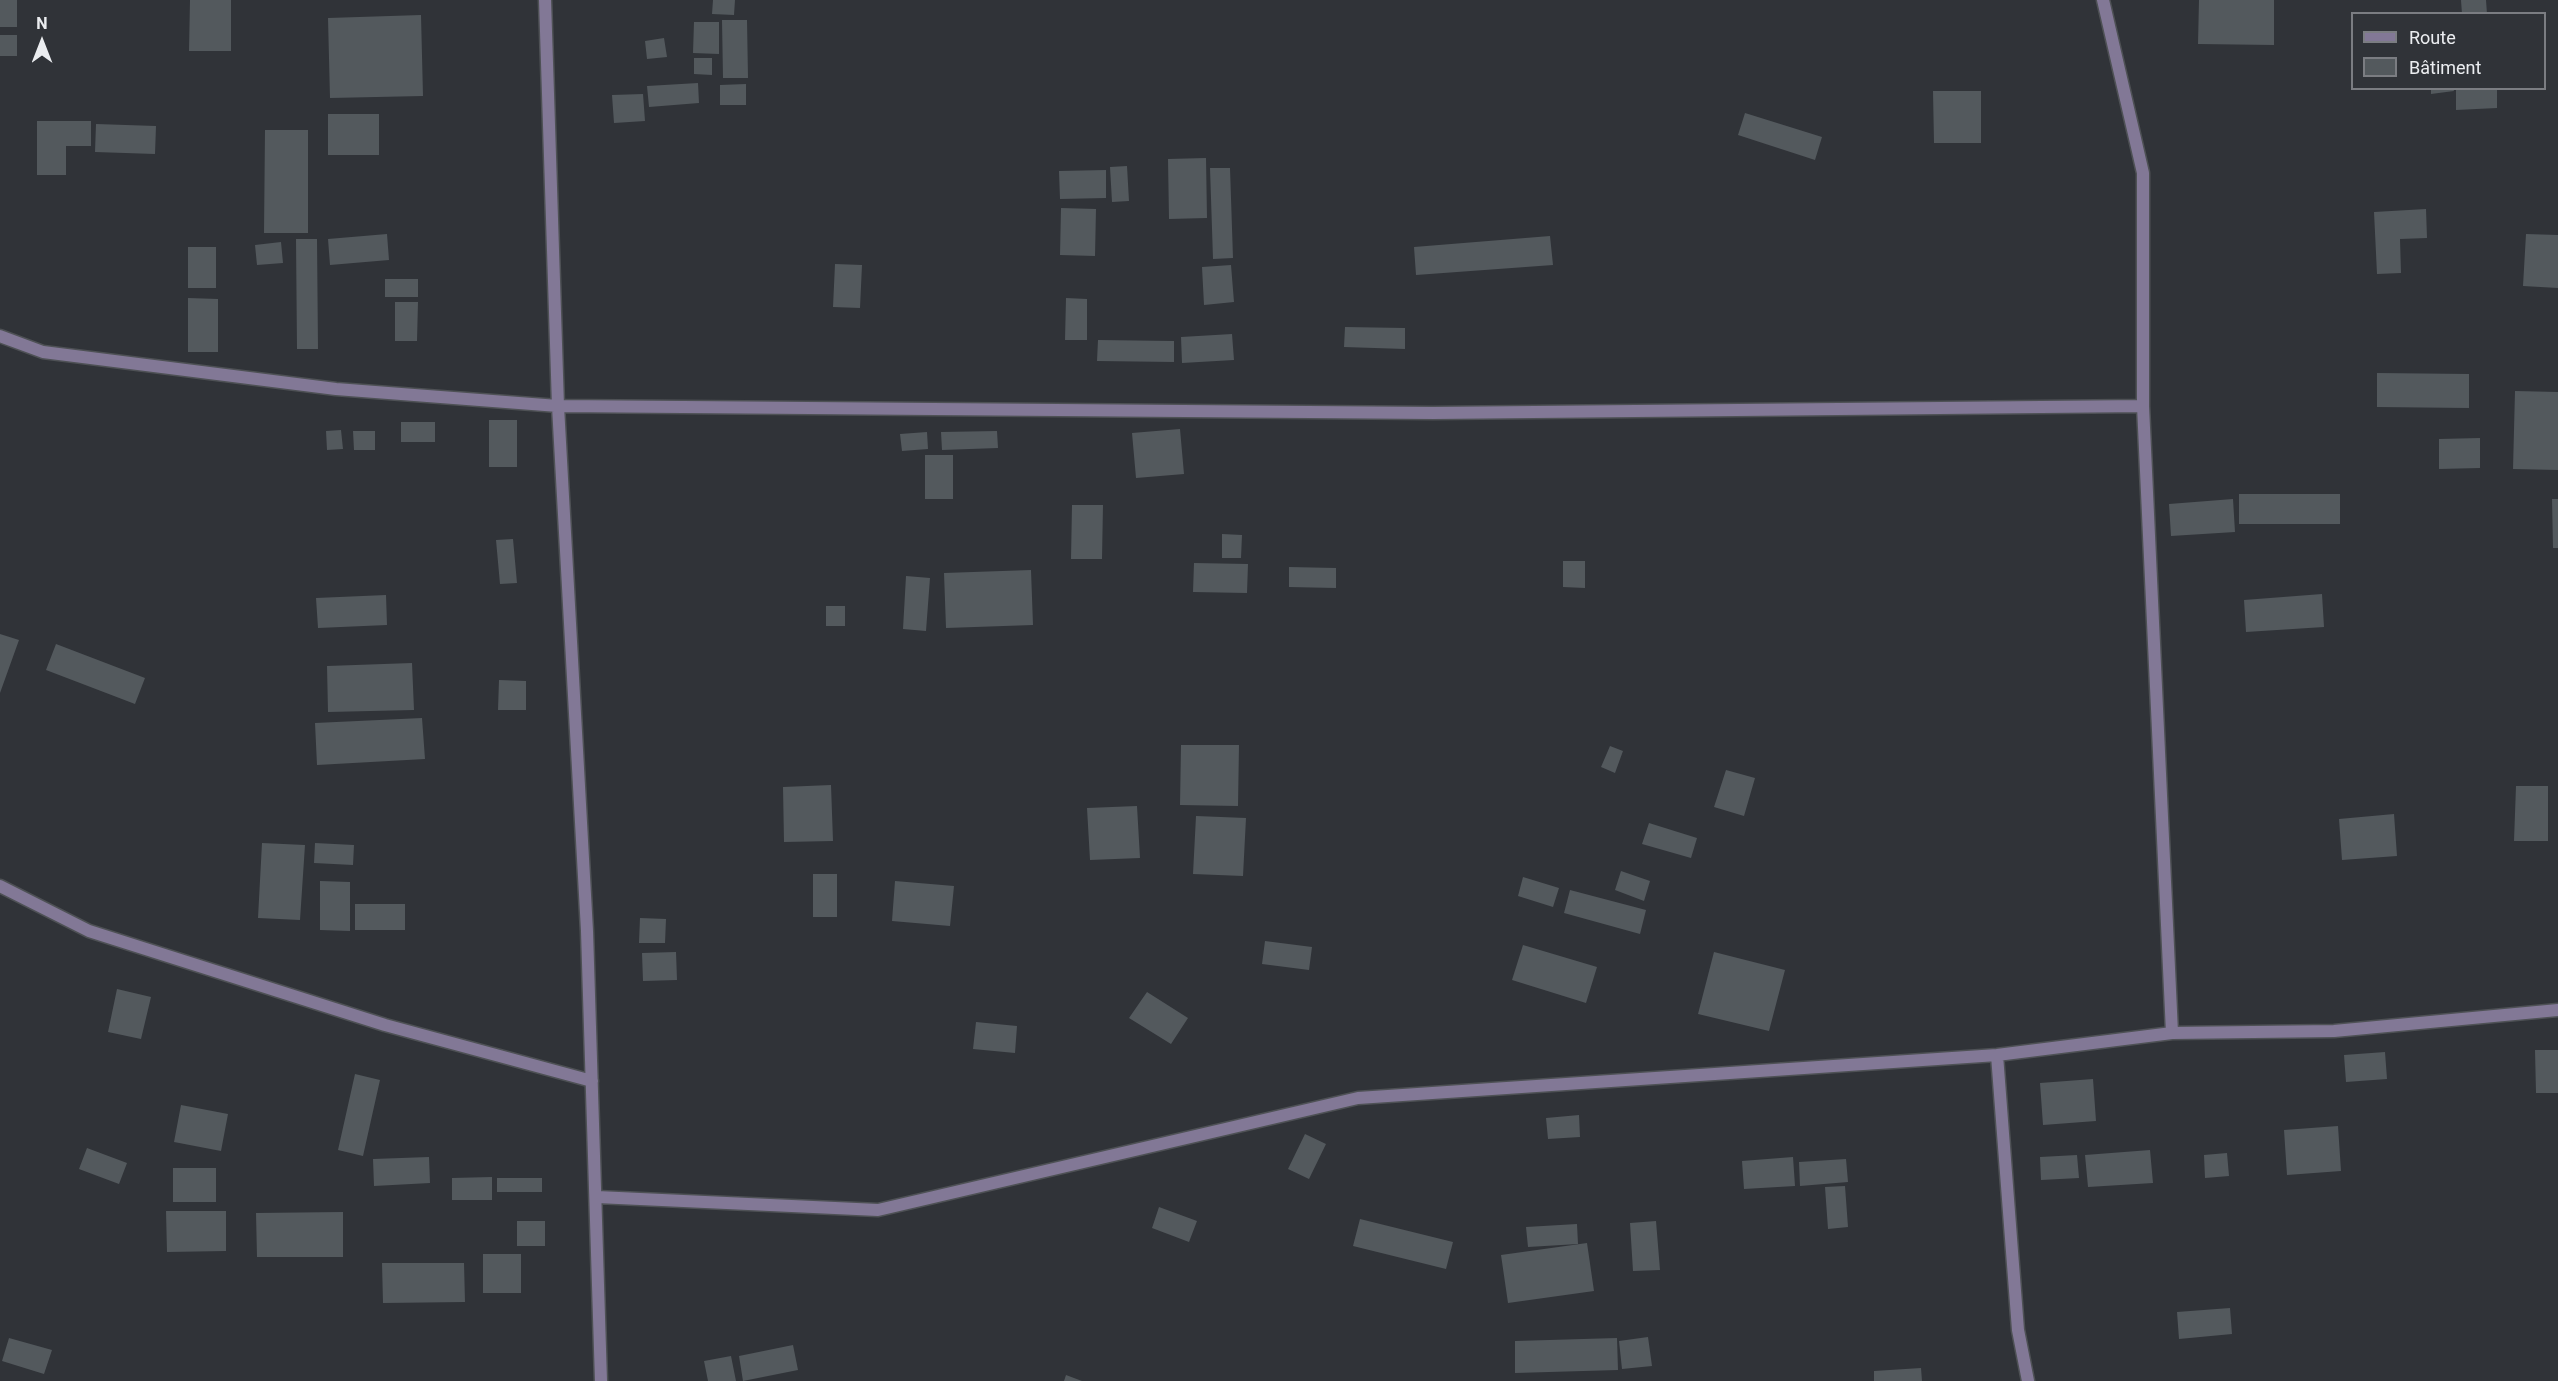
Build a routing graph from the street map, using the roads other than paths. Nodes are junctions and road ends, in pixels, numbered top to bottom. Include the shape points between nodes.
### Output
1 (545, 0) edge
2 (2103, 0) edge
3 (0, 336) edge
4 (558, 406) junction
5 (2142, 406) junction
6 (0, 886) edge
7 (2558, 1010) edge
8 (2172, 1033) junction
9 (1997, 1054) junction
10 (592, 1081) junction
11 (597, 1197) junction
12 (601, 1381) edge
13 (2028, 1381) edge

1 - 4 street
2 - 5 street via 2142,174
3 - 4 street via 43,352 301,384
4 - 5 street via 1433,413
4 - 10 street
5 - 8 street
6 - 10 street via 89,931 385,1025
7 - 8 street via 2334,1031
8 - 9 street
9 - 11 street via 1358,1098 878,1210
9 - 13 street via 2018,1330
10 - 11 street
11 - 12 street

